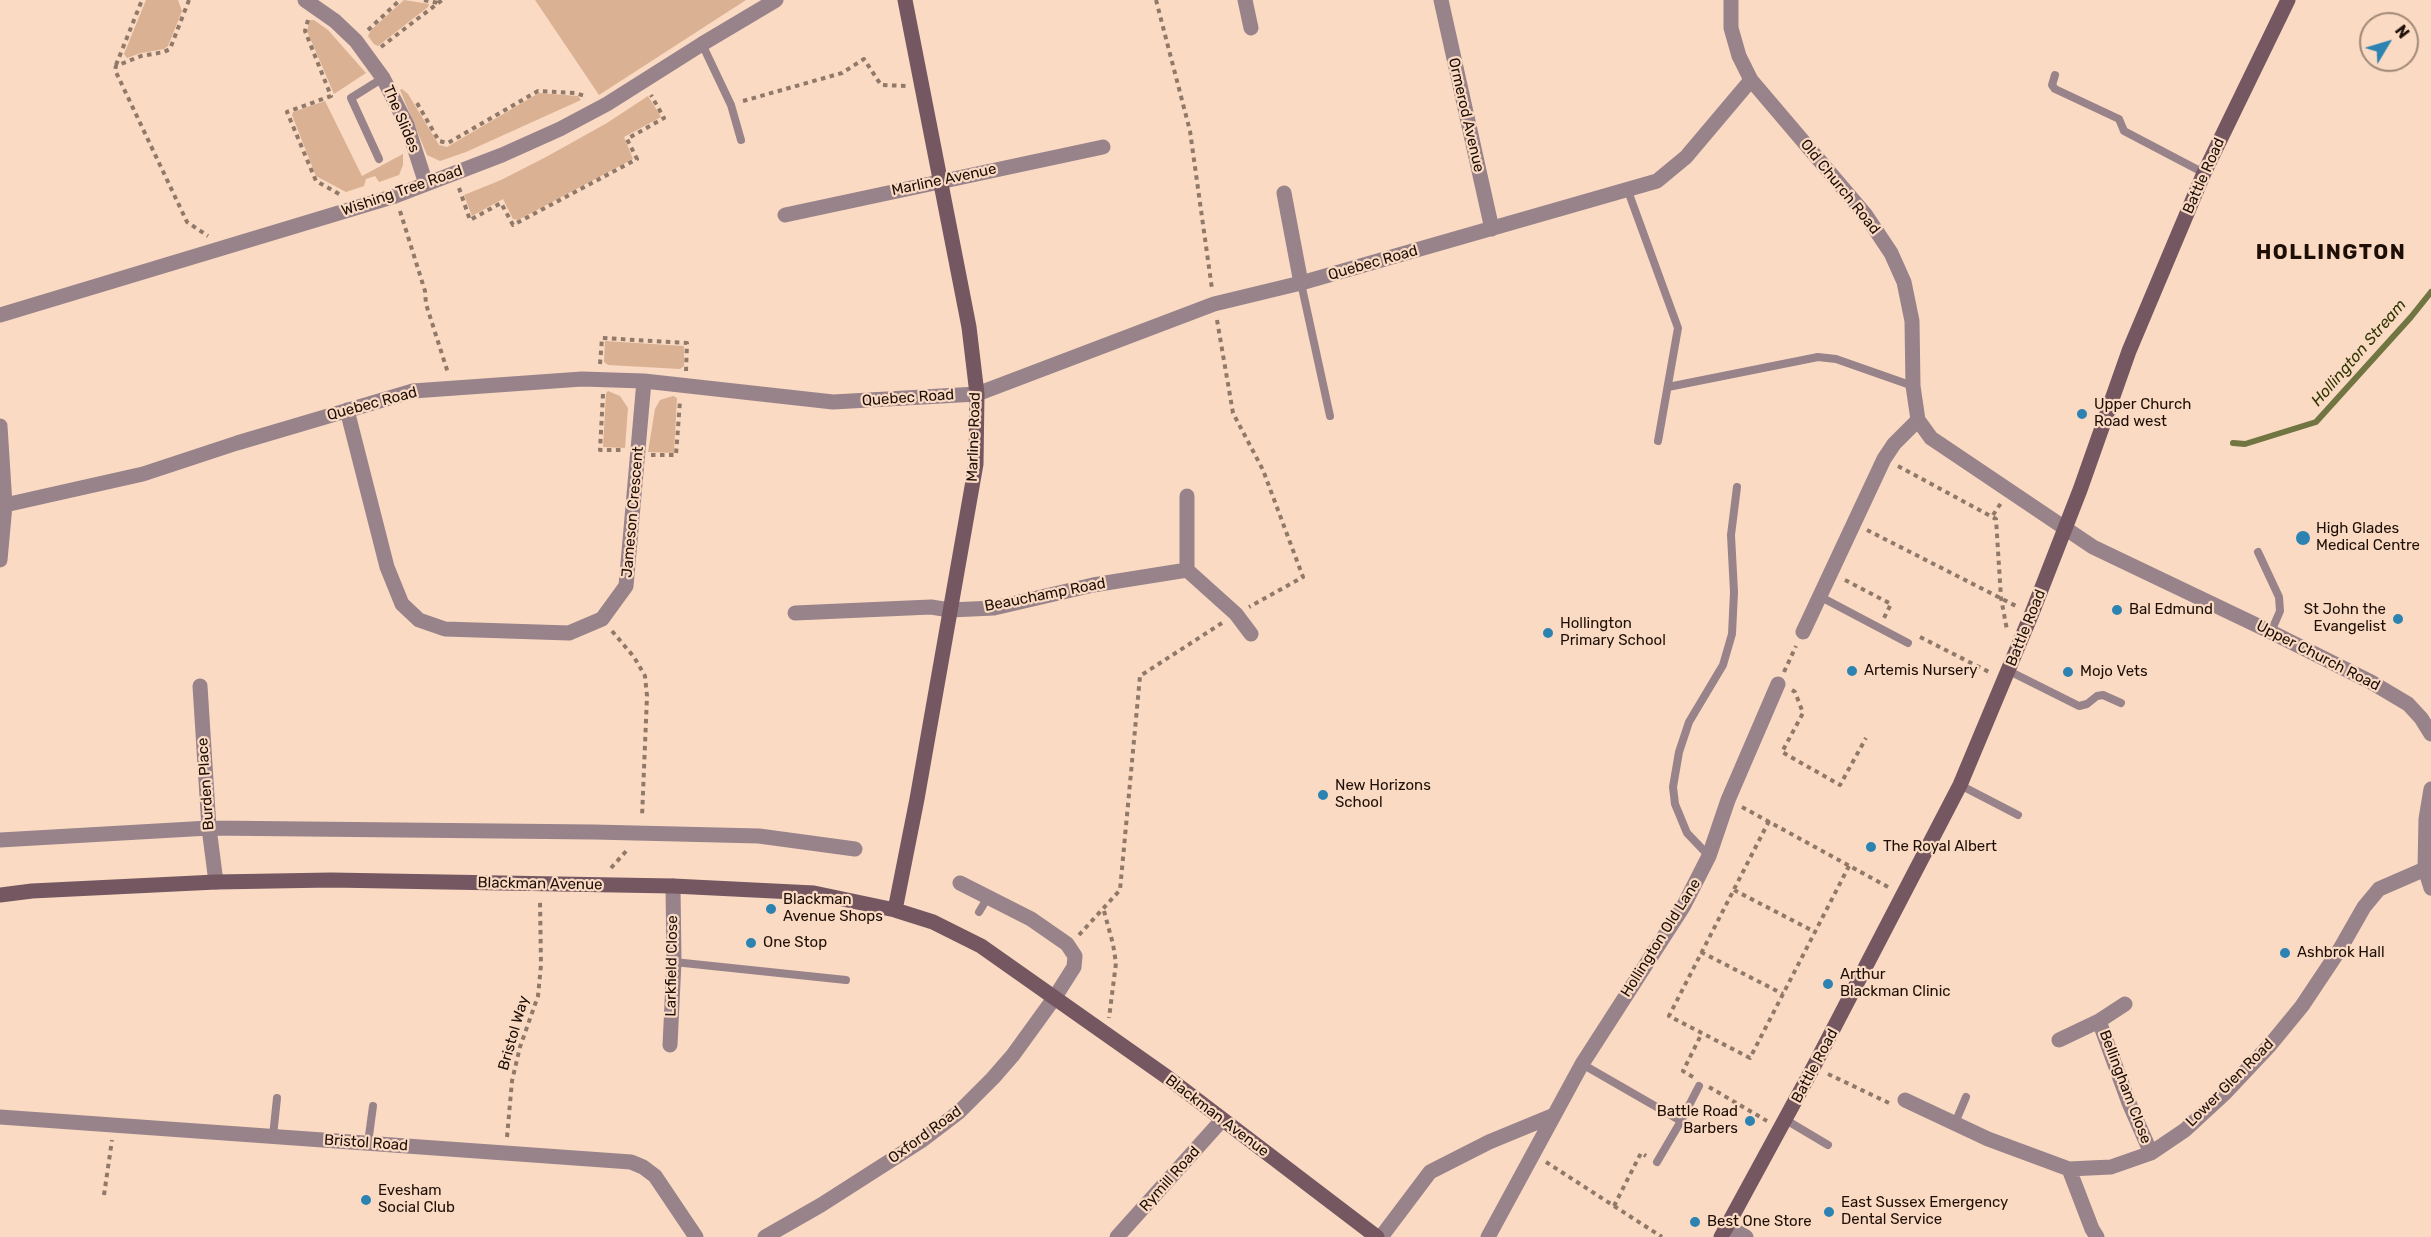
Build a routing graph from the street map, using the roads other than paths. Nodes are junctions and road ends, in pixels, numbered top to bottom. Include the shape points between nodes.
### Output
1 (776, 0) edge
2 (905, 0) edge
3 (1245, 0) edge
4 (1441, 0) edge
5 (1731, 0) edge
6 (2288, 0) edge
7 (308, 2) edge
8 (1251, 28) dead end
9 (702, 44) junction
10 (2055, 75) dead end
11 (383, 78) junction
12 (1751, 80) junction
13 (741, 140) dead end
14 (1103, 147) dead end
15 (379, 159) dead end
16 (2204, 173) junction
17 (940, 180) junction
18 (426, 184) junction
19 (1628, 191) junction
20 (1284, 193) dead end
21 (785, 215) dead end
22 (1492, 230) junction
23 (1301, 283) junction
24 (0, 315) edge
25 (644, 381) junction
26 (1913, 386) junction
27 (1668, 387) junction
28 (977, 394) junction
29 (347, 410) junction
30 (1330, 416) dead end
31 (1918, 420) junction
32 (0, 426) edge
33 (1658, 441) dead end
34 (1737, 487) dead end
35 (1187, 496) dead end
36 (5, 505) junction
37 (2066, 527) junction
38 (2258, 552) dead end
39 (0, 560) edge
40 (1187, 570) junction
41 (1819, 596) junction
42 (950, 610) junction
43 (795, 613) dead end
44 (1803, 632) road end
45 (2271, 632) junction
46 (1251, 634) dead end
47 (1908, 643) dead end
48 (2007, 676) junction
49 (1778, 684) road end
50 (200, 686) dead end
51 (2121, 703) dead end
52 (2431, 731) edge
53 (1960, 785) junction
54 (2431, 789) edge
55 (2018, 816) dead end
56 (209, 828) junction
57 (0, 840) edge
58 (855, 849) dead end
59 (1709, 856) junction
60 (2425, 869) junction
61 (216, 882) junction
62 (960, 883) dead end
63 (673, 886) junction
64 (2431, 888) edge
65 (0, 895) edge
66 (988, 897) junction
67 (895, 910) junction
68 (979, 912) dead end
69 (674, 962) junction
70 (846, 980) dead end
71 (1055, 998) junction
72 (2125, 1004) dead end
73 (2099, 1021) junction
74 (2060, 1040) dead end
75 (670, 1045) dead end
76 (1582, 1064) junction
77 (1699, 1086) dead end
78 (1966, 1097) dead end
79 (277, 1098) dead end
80 (1905, 1100) road end
81 (374, 1106) dead end
82 (1552, 1116) junction
83 (0, 1117) edge
84 (1222, 1120) junction
85 (1786, 1120) junction
86 (1681, 1121) junction
87 (1955, 1123) junction
88 (273, 1136) junction
89 (368, 1143) junction
90 (1828, 1145) dead end
91 (2151, 1153) junction
92 (1657, 1162) road end
93 (2069, 1169) junction
94 (1724, 1232) edge
95 (696, 1237) edge
96 (765, 1237) edge
97 (1117, 1237) edge
98 (1379, 1237) edge
99 (1488, 1237) edge
100 (1746, 1237) edge
101 (2097, 1237) edge

1 - 9 street, Wishing Tree Road
2 - 17 street, Marline Road
3 - 8 street
4 - 22 street, Ormerod Avenue
5 - 12 street, Old Church Road via 1731,28
6 - 16 street, Battle Road
7 - 11 street, The Slides via 356,41
9 - 13 lane via 731,105
9 - 18 street, Wishing Tree Road via 607,104 550,134
10 - 16 lane via 2055,89 2119,119 2124,131
11 - 15 lane via 351,98
11 - 18 street, The Slides via 407,125
12 - 19 street, Quebec Road via 1686,158 1657,181
12 - 26 street, Old Church Road via 1865,214 1890,253 1904,282 1912,321
14 - 17 street, Marline Avenue
16 - 37 street, Battle Road via 2129,351
17 - 21 street, Marline Avenue
17 - 28 street, Marline Road via 969,327
18 - 24 street, Wishing Tree Road
19 - 22 street, Quebec Road
19 - 27 lane via 1678,328
20 - 23 street
22 - 23 street, Quebec Road
23 - 28 street, Quebec Road via 1214,304
23 - 30 lane
25 - 28 street, Quebec Road via 832,402
25 - 29 street, Quebec Road via 542,380 413,391
25 - 29 street, Jameson Crescent via 626,586 602,619 570,633 445,629 419,620 402,604 387,567
26 - 27 lane via 1836,359 1818,357
26 - 31 street, Old Church Road
27 - 33 lane
28 - 42 street, Marline Road via 976,464
29 - 36 street, Quebec Road via 143,474
31 - 37 street via 1939,444
31 - 41 street via 1884,459
32 - 36 street
34 - 59 lane via 1731,535 1732,634 1723,665 1689,722 1673,787 1675,804 1687,833
35 - 40 street
36 - 39 street
37 - 45 street, Upper Church Road via 2093,547
37 - 48 street, Battle Road
38 - 45 lane via 2279,597 2280,611
40 - 42 street, Beauchamp Road via 1093,585 994,608
40 - 46 street via 1236,614
41 - 44 street
41 - 47 lane
42 - 43 street, Beauchamp Road via 931,607
42 - 67 street, Marline Road
45 - 52 street, Upper Church Road via 2408,704
48 - 51 lane via 2079,706 2103,695
48 - 53 street, Battle Road
49 - 59 street, Hollington Old Lane via 1728,800
50 - 56 street, Burden Place
53 - 55 lane
53 - 85 street, Battle Road
54 - 60 street
56 - 57 street
56 - 58 street via 759,836
56 - 61 street, Burden Place
59 - 76 street, Hollington Old Lane via 1683,908
60 - 64 street
60 - 91 street, Lower Glen Road via 2379,889 2302,1006 2270,1045 2185,1130
61 - 63 street, Blackman Avenue via 331,880
61 - 65 street, Blackman Avenue
62 - 66 street
63 - 67 street, Blackman Avenue via 814,893
63 - 69 street, Larkfield Close
66 - 68 lane
66 - 71 street via 1031,920 1066,944 1075,956 1074,967
67 - 71 street, Blackman Avenue via 933,922 981,946
69 - 70 lane
69 - 75 street, Larkfield Close
71 - 84 street, Blackman Avenue
71 - 96 street, Oxford Road via 993,1078 959,1112 921,1141
72 - 73 street, Bellingham Close
73 - 74 street, Bellingham Close
73 - 91 street, Bellingham Close
76 - 82 street, Hollington Old Lane
76 - 86 lane
77 - 86 lane
78 - 87 lane
79 - 88 lane
80 - 87 street, Lower Glen Road
81 - 89 lane
82 - 98 street via 1430,1172
82 - 99 street, Hollington Old Lane
83 - 88 street, Bristol Road
84 - 97 street, Rymill Road
84 - 98 street, Blackman Avenue
85 - 90 lane
85 - 94 street, Battle Road
86 - 92 lane
87 - 93 street, Lower Glen Road
88 - 89 street, Bristol Road
89 - 95 street, Bristol Road via 631,1162 655,1176
91 - 93 street, Lower Glen Road via 2111,1167
93 - 101 street
94 - 100 street

